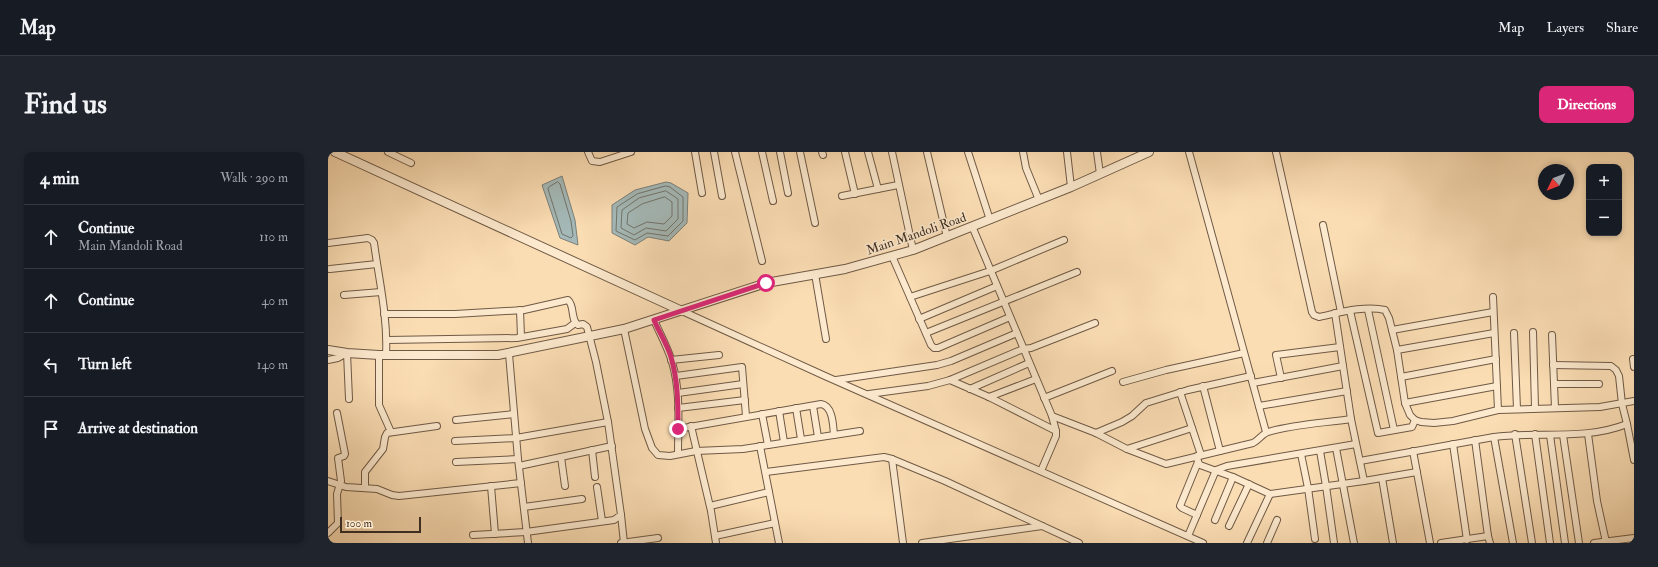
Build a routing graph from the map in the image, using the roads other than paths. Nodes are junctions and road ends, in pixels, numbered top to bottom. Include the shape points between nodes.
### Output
1 (335, 152) edge
2 (388, 152) edge
3 (588, 152) edge
4 (630, 152) edge
5 (694, 152) edge
6 (714, 152) edge
7 (736, 152) edge
8 (762, 152) edge
9 (780, 152) edge
10 (800, 152) edge
11 (845, 152) edge
12 (868, 152) edge
13 (892, 152) edge
14 (927, 152) edge
15 (968, 152) edge
16 (1023, 152) edge
17 (1067, 152) edge
18 (1098, 152) edge
19 (1149, 152) edge
20 (1189, 152) edge
21 (1276, 152) edge
22 (411, 163) dead end
23 (1100, 174) junction
24 (898, 185) junction
25 (1071, 187) junction
26 (878, 189) junction
27 (702, 193) dead end
28 (788, 193) dead end
29 (855, 194) junction
30 (722, 196) dead end
31 (842, 196) dead end
32 (1039, 200) junction
33 (773, 201) dead end
34 (990, 220) junction
35 (815, 223) dead end
36 (1323, 225) dead end
37 (972, 226) junction
38 (947, 237) junction
39 (1064, 240) dead end
40 (328, 243) edge
41 (913, 250) junction
42 (892, 256) junction
43 (762, 261) dead end
44 (377, 264) junction
45 (330, 269) dead end
46 (990, 271) junction
47 (1077, 272) dead end
48 (815, 274) junction
49 (997, 286) junction
50 (381, 292) junction
51 (344, 295) dead end
52 (910, 297) junction
53 (1492, 297) dead end
54 (1005, 303) junction
55 (520, 310) junction
56 (1368, 310) junction
57 (682, 311) junction
58 (1350, 311) junction
59 (1338, 312) junction
60 (1493, 312) junction
61 (384, 314) junction
62 (1010, 316) junction
63 (919, 319) junction
64 (654, 320) junction
65 (575, 323) junction
66 (1095, 323) dead end
67 (624, 329) junction
68 (1392, 330) junction
69 (1533, 332) dead end
70 (926, 333) junction
71 (1017, 333) junction
72 (1494, 333) junction
73 (1514, 333) dead end
74 (1552, 335) dead end
75 (521, 337) junction
76 (590, 337) junction
77 (826, 339) dead end
78 (387, 340) junction
79 (1340, 347) junction
80 (1023, 349) junction
81 (328, 350) edge
82 (1397, 350) junction
83 (347, 353) junction
84 (1244, 353) junction
85 (509, 354) junction
86 (383, 355) junction
87 (718, 355) dead end
88 (1496, 359) junction
89 (1632, 359) dead end
90 (328, 360) edge
91 (671, 360) junction
92 (1029, 363) junction
93 (1553, 365) junction
94 (1343, 366) junction
95 (1634, 367) edge
96 (1112, 371) dead end
97 (676, 376) junction
98 (1250, 376) junction
99 (1401, 377) junction
100 (1281, 378) junction
101 (1036, 379) junction
102 (835, 380) junction
103 (950, 380) junction
104 (1123, 382) dead end
105 (1253, 383) junction
106 (743, 384) junction
107 (1554, 384) junction
108 (1599, 384) dead end
109 (1202, 386) junction
110 (1497, 386) junction
111 (970, 388) junction
112 (1347, 391) junction
113 (1180, 392) junction
114 (678, 393) junction
115 (867, 394) junction
116 (989, 397) junction
117 (1044, 398) junction
118 (349, 399) dead end
119 (745, 400) junction
120 (1634, 401) edge
121 (1405, 402) junction
122 (1622, 404) junction
123 (813, 406) junction
124 (1259, 406) junction
125 (678, 408) junction
126 (796, 408) junction
127 (1535, 408) junction
128 (1555, 408) junction
129 (1517, 409) junction
130 (1498, 410) junction
131 (779, 411) junction
132 (337, 413) dead end
133 (514, 414) junction
134 (762, 414) junction
135 (746, 416) junction
136 (1052, 416) junction
137 (1351, 419) junction
138 (456, 420) dead end
139 (1415, 420) junction
140 (608, 422) junction
141 (1628, 424) junction
142 (437, 426) dead end
143 (691, 426) junction
144 (1192, 428) junction
145 (678, 429) junction
146 (1394, 430) junction
147 (860, 431) dead end
148 (1056, 431) junction
149 (391, 432) junction
150 (1266, 432) junction
151 (1096, 433) junction
152 (1515, 434) junction
153 (1535, 434) junction
154 (1588, 434) junction
155 (834, 435) junction
156 (1550, 435) junction
157 (1563, 435) junction
158 (818, 437) junction
159 (1494, 437) junction
160 (516, 438) junction
161 (801, 439) junction
162 (1475, 440) junction
163 (456, 441) dead end
164 (784, 442) junction
165 (1356, 444) junction
166 (1453, 444) junction
167 (768, 445) junction
168 (612, 446) junction
169 (760, 446) junction
170 (1127, 448) junction
171 (1336, 448) junction
172 (592, 450) junction
173 (1220, 450) junction
174 (696, 451) junction
175 (1320, 451) junction
176 (1413, 452) junction
177 (678, 454) junction
178 (1301, 454) junction
179 (561, 457) junction
180 (1199, 458) junction
181 (892, 459) junction
182 (1634, 460) edge
183 (1360, 461) junction
184 (456, 462) dead end
185 (518, 463) junction
186 (1216, 470) junction
187 (1041, 471) junction
188 (766, 472) junction
189 (1417, 472) junction
190 (595, 477) dead end
191 (1233, 477) junction
192 (1382, 478) junction
193 (328, 481) edge
194 (1364, 481) junction
195 (521, 483) junction
196 (1249, 484) junction
197 (1343, 484) junction
198 (340, 485) junction
199 (491, 486) junction
200 (565, 486) dead end
201 (1326, 486) junction
202 (365, 487) junction
203 (597, 487) dead end
204 (1308, 488) junction
205 (769, 492) junction
206 (1270, 494) junction
207 (582, 499) dead end
208 (710, 506) junction
209 (524, 507) junction
210 (621, 515) junction
211 (1198, 515) junction
212 (1215, 520) dead end
213 (1277, 520) dead end
214 (602, 521) junction
215 (775, 523) junction
216 (1042, 526) junction
217 (1229, 526) dead end
218 (526, 532) junction
219 (328, 533) edge
220 (494, 534) junction
221 (473, 535) dead end
222 (714, 536) junction
223 (1188, 536) junction
224 (1488, 536) junction
225 (658, 538) dead end
226 (1634, 538) edge
227 (1315, 539) dead end
228 (1068, 540) edge
229 (1470, 541) edge
230 (946, 542) edge
231 (1606, 542) junction
232 (528, 543) edge
233 (623, 543) edge
234 (716, 543) edge
235 (779, 543) edge
236 (903, 543) edge
237 (922, 543) edge
238 (1079, 543) edge
239 (1203, 543) edge
240 (1247, 543) edge
241 (1267, 543) edge
242 (1334, 543) edge
243 (1354, 543) edge
244 (1393, 543) edge
245 (1430, 543) edge
246 (1441, 543) edge
247 (1450, 543) edge
248 (1490, 543) edge
249 (1513, 543) edge
250 (1532, 543) edge
251 (1550, 543) edge
252 (1565, 543) edge
253 (1580, 543) edge
254 (1594, 543) edge

1 - 57 street
2 - 22 street
3 - 4 street via 592,161 598,163
5 - 27 street
6 - 30 street
7 - 43 street
8 - 33 street
9 - 28 street
10 - 35 street
11 - 29 street
12 - 26 street
13 - 24 street
14 - 38 street
15 - 34 street
16 - 32 street
17 - 25 street
18 - 23 street
19 - 23 street, Main Mandoli Road
20 - 84 street
21 - 59 street via 1312,312 1319,316
23 - 25 street, Main Mandoli Road
24 - 26 street
24 - 41 street
25 - 32 street, Main Mandoli Road
26 - 29 street
29 - 31 street
32 - 34 street, Main Mandoli Road
34 - 37 street, Main Mandoli Road
36 - 59 street
37 - 38 street, Main Mandoli Road
37 - 46 street
38 - 41 street, Main Mandoli Road
39 - 46 street
40 - 44 street via 370,238 374,243
41 - 42 street, Main Mandoli Road
42 - 48 street, Main Mandoli Road
42 - 52 street
44 - 45 street
44 - 50 street
46 - 49 street
46 - 52 street
47 - 54 street
48 - 57 street, Main Mandoli Road via 766,283
48 - 77 street
49 - 54 street
49 - 63 street
50 - 51 street
50 - 61 street
52 - 63 street
53 - 60 street
54 - 62 street
54 - 70 street
55 - 61 street via 455,314
55 - 65 street via 568,300
55 - 75 street
56 - 58 street
56 - 68 street via 1385,310
56 - 146 street
57 - 64 street, Main Mandoli Road
57 - 102 street
58 - 59 street
58 - 146 street via 1378,433
59 - 79 street
60 - 68 street
60 - 72 street
61 - 78 street
62 - 70 street via 935,348
62 - 71 street
63 - 70 street
64 - 67 street, Main Mandoli Road
64 - 91 street
65 - 75 street via 566,329
65 - 76 street via 585,325
66 - 80 street
67 - 76 street, Main Mandoli Road
67 - 177 street via 645,428 652,448 658,455
68 - 82 street
69 - 127 street
71 - 80 street
71 - 102 street via 937,365
72 - 82 street
72 - 88 street
73 - 129 street
74 - 93 street
75 - 78 street
76 - 85 street, Main Mandoli Road
76 - 140 street
78 - 86 street
79 - 94 street
79 - 100 street via 1276,355
80 - 92 street
80 - 103 street
81 - 83 street, Main Mandoli Road
82 - 99 street
83 - 86 street, Main Mandoli Road
83 - 90 street
83 - 118 street
84 - 98 street
84 - 104 street
85 - 86 street, Main Mandoli Road
85 - 133 street
86 - 149 street via 379,405
87 - 91 street
88 - 99 street
88 - 110 street
89 - 95 street
91 - 97 street
92 - 101 street
92 - 111 street
93 - 107 street
93 - 122 street via 1614,368 1618,376
94 - 100 street
94 - 112 street
96 - 117 street
97 - 106 street via 742,367
97 - 114 street
98 - 105 street
98 - 109 street
99 - 121 street
100 - 105 street
101 - 116 street
101 - 117 street
102 - 115 street
103 - 111 street
103 - 115 street via 928,386
105 - 124 street
106 - 114 street
106 - 119 street
107 - 108 street
107 - 128 street
109 - 113 street
109 - 173 street
110 - 121 street
110 - 130 street
111 - 116 street
112 - 124 street
112 - 137 street
113 - 144 street
113 - 151 street via 1146,403 1122,422
114 - 125 street
115 - 187 street
116 - 148 street
117 - 136 street
119 - 125 street
119 - 135 street
120 - 122 street
121 - 139 street
122 - 128 street
122 - 141 street
123 - 126 street
123 - 155 street via 824,405 829,409
123 - 158 street
124 - 150 street
125 - 145 street
126 - 131 street
126 - 161 street
127 - 128 street
127 - 129 street
129 - 130 street
130 - 139 street via 1453,421 1434,423
131 - 134 street
131 - 164 street
132 - 198 street via 345,454 338,458
133 - 138 street
133 - 160 street
134 - 135 street
134 - 167 street
135 - 143 street
136 - 148 street
136 - 151 street
137 - 150 street
137 - 165 street
139 - 146 street via 1412,427
140 - 160 street
140 - 168 street
141 - 154 street via 1611,431
141 - 182 street
142 - 149 street
143 - 145 street
143 - 174 street
144 - 170 street
144 - 180 street
145 - 177 street
147 - 155 street
148 - 187 street via 1052,448
149 - 202 street via 386,435 381,453 366,470
150 - 173 street via 1253,443
151 - 170 street
152 - 153 street
152 - 159 street
152 - 250 street
153 - 156 street
153 - 251 street
154 - 157 street
154 - 231 street via 1597,501
155 - 158 street
156 - 157 street
156 - 252 street
157 - 253 street
158 - 161 street
159 - 162 street
159 - 249 street
160 - 163 street
160 - 185 street
161 - 164 street
162 - 166 street
162 - 224 street
164 - 167 street
165 - 171 street
165 - 183 street
166 - 176 street
166 - 229 street
167 - 169 street
168 - 172 street
168 - 210 street
169 - 174 street via 729,451
169 - 188 street
170 - 180 street via 1166,464
171 - 175 street
171 - 197 street
172 - 179 street
172 - 190 street
173 - 180 street
174 - 177 street
174 - 208 street
175 - 178 street
175 - 201 street
176 - 183 street
176 - 189 street
178 - 186 street
178 - 204 street
179 - 185 street
179 - 200 street
180 - 186 street via 1200,465
180 - 211 street via 1180,506
181 - 188 street via 878,457
181 - 216 street
181 - 236 street
183 - 194 street
184 - 185 street
185 - 195 street
186 - 191 street
186 - 211 street
187 - 223 street
188 - 205 street
189 - 192 street
189 - 245 street
191 - 196 street
191 - 212 street
192 - 194 street
192 - 244 street
193 - 198 street
194 - 197 street
195 - 199 street
195 - 209 street
196 - 206 street
196 - 217 street
197 - 201 street
197 - 243 street
198 - 202 street
198 - 219 street via 337,494 338,522
199 - 202 street via 398,496
199 - 220 street
201 - 204 street
201 - 242 street
203 - 214 street
204 - 206 street
204 - 227 street
205 - 208 street
205 - 215 street
206 - 240 street
207 - 209 street
208 - 222 street
209 - 218 street
210 - 214 street via 614,520
210 - 233 street
211 - 223 street
213 - 241 street
214 - 218 street
215 - 222 street
215 - 235 street
216 - 228 street
216 - 230 street
218 - 220 street
218 - 232 street
220 - 221 street
222 - 234 street
223 - 239 street
224 - 229 street
224 - 248 street
225 - 233 street
226 - 231 street
228 - 238 street
229 - 247 street
230 - 237 street
231 - 254 street
246 - 247 street

